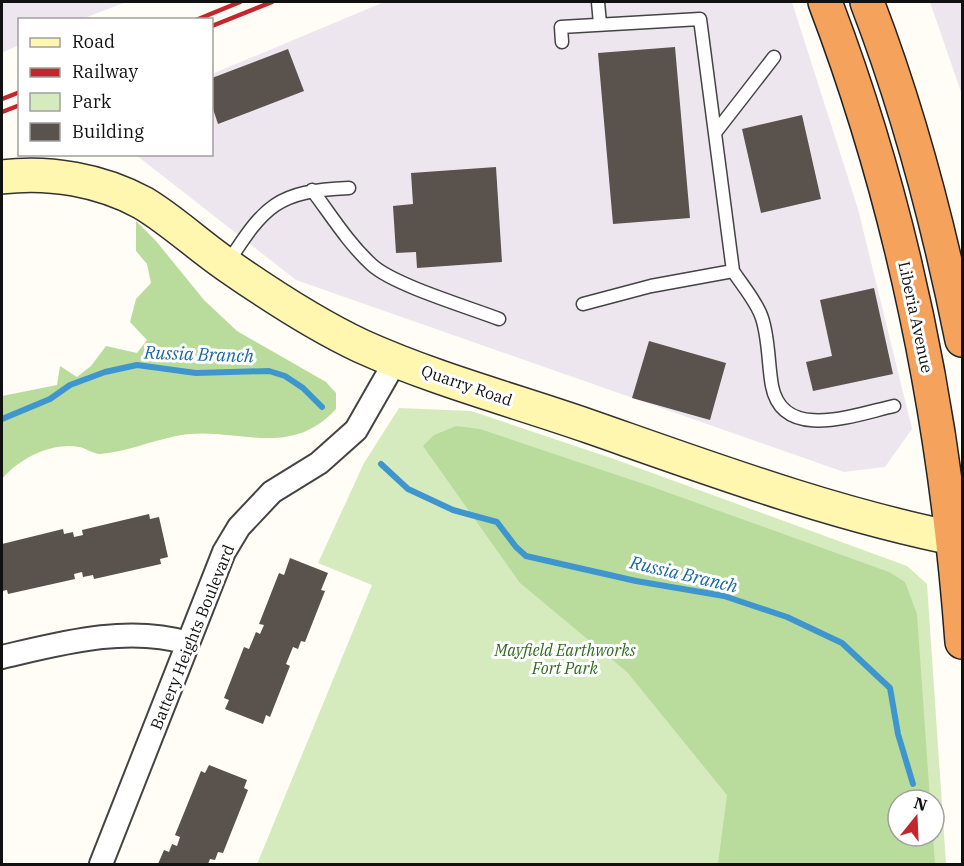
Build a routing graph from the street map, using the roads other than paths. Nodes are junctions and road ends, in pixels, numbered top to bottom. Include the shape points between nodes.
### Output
1 (598, 2) edge
2 (825, 2) edge
3 (867, 2) edge
4 (600, 24) junction
5 (562, 42) dead end
6 (774, 57) dead end
7 (715, 133) junction
8 (2, 177) edge
9 (349, 188) dead end
10 (312, 189) junction
11 (227, 265) junction
12 (733, 272) junction
13 (583, 304) dead end
14 (499, 319) dead end
15 (963, 340) edge
16 (396, 360) junction
17 (894, 406) dead end
18 (957, 539) edge
19 (963, 642) edge
20 (188, 643) junction
21 (2, 657) edge
22 (101, 864) edge

1 - 4 lane
2 - 18 highway, Liberia Avenue via 870,134 897,230
3 - 15 highway via 903,107
4 - 5 lane via 561,27
4 - 7 lane via 700,19
6 - 7 lane
7 - 12 lane
8 - 11 street, Quarry Road via 52,176 121,192
9 - 10 lane
10 - 11 lane via 269,208 251,227
10 - 14 lane via 374,267 402,282
11 - 16 street, Quarry Road via 315,322
12 - 13 lane via 651,286
12 - 17 lane via 762,316 773,389 783,411 818,422
16 - 18 street, Quarry Road via 862,516
16 - 20 street, Battery Heights Boulevard via 356,430 319,463 272,492 239,526 224,552
18 - 19 highway, Liberia Avenue
20 - 21 street via 143,634 120,635
20 - 22 street, Battery Heights Boulevard

